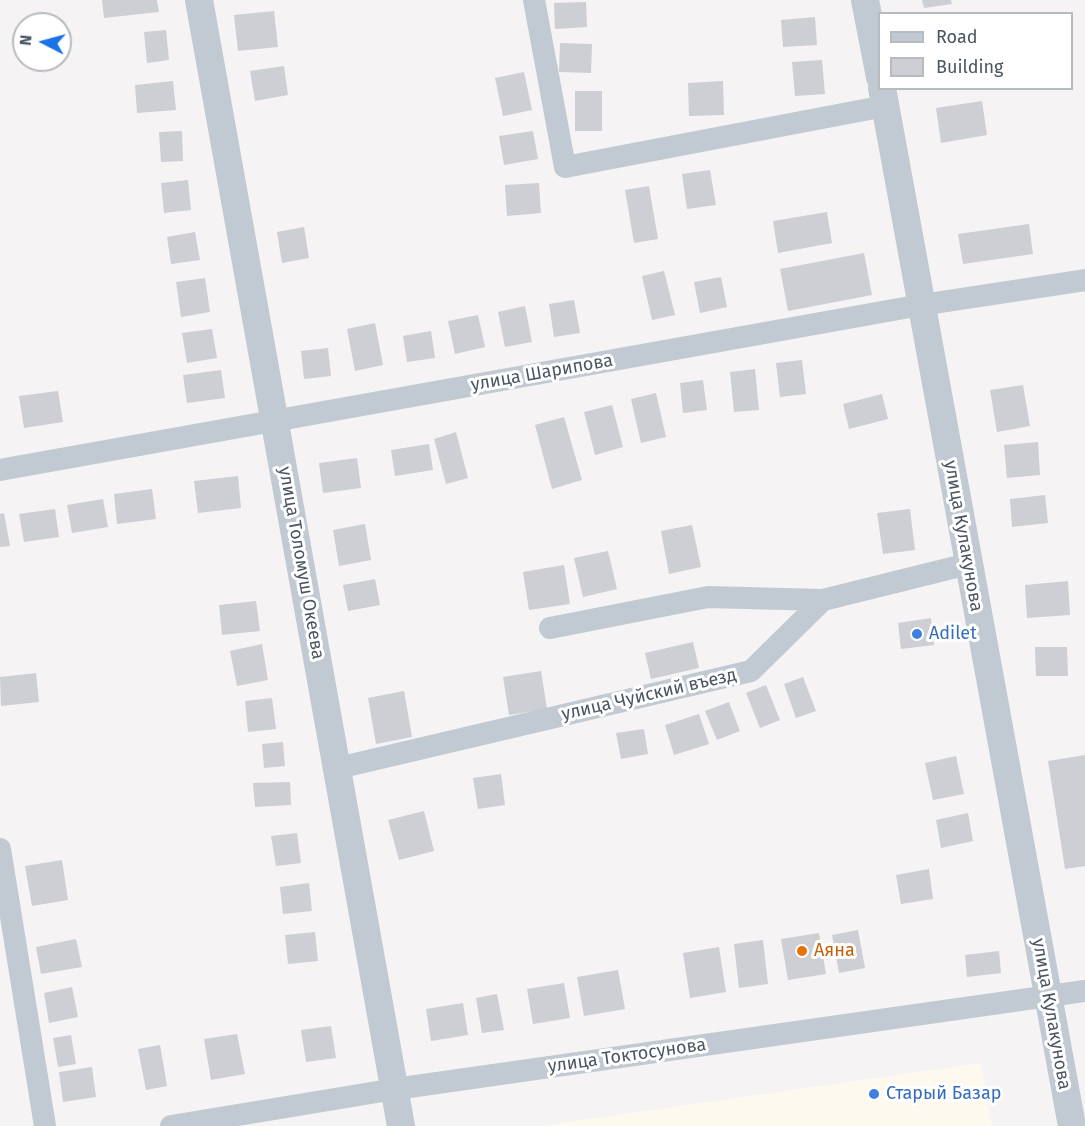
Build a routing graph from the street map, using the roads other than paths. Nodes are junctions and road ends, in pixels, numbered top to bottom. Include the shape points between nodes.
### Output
1 (199, 0) edge
2 (534, 0) edge
3 (865, 0) edge
4 (878, 72) edge
5 (883, 97) edge
6 (1085, 280) edge
7 (921, 305) junction
8 (275, 420) junction
9 (0, 470) edge
10 (968, 564) junction
11 (823, 600) junction
12 (550, 628) dead end
13 (338, 768) junction
14 (0, 849) edge
15 (1085, 991) edge
16 (1048, 996) junction
17 (395, 1089) junction
18 (45, 1126) edge
19 (171, 1126) edge
20 (401, 1126) edge
21 (1072, 1126) edge

1 - 8 street, улица Толомуш Океева
2 - 5 street via 565,167
3 - 4 street
5 - 7 street, улица Кулакунова
6 - 7 street, улица Шарипова
7 - 8 street, улица Шарипова
7 - 10 street, улица Кулакунова
8 - 9 street, улица Шарипова
8 - 13 street, улица Толомуш Океева
10 - 11 street
10 - 16 street, улица Кулакунова
11 - 12 street via 708,597
11 - 13 street, улица Чуйский въезд via 751,671
13 - 17 street, улица Толомуш Океева
14 - 18 street
15 - 16 street, улица Токтосунова
16 - 17 street, улица Токтосунова
16 - 21 street, улица Кулакунова
17 - 19 street, улица Токтосунова
17 - 20 street, улица Толомуш Океева

